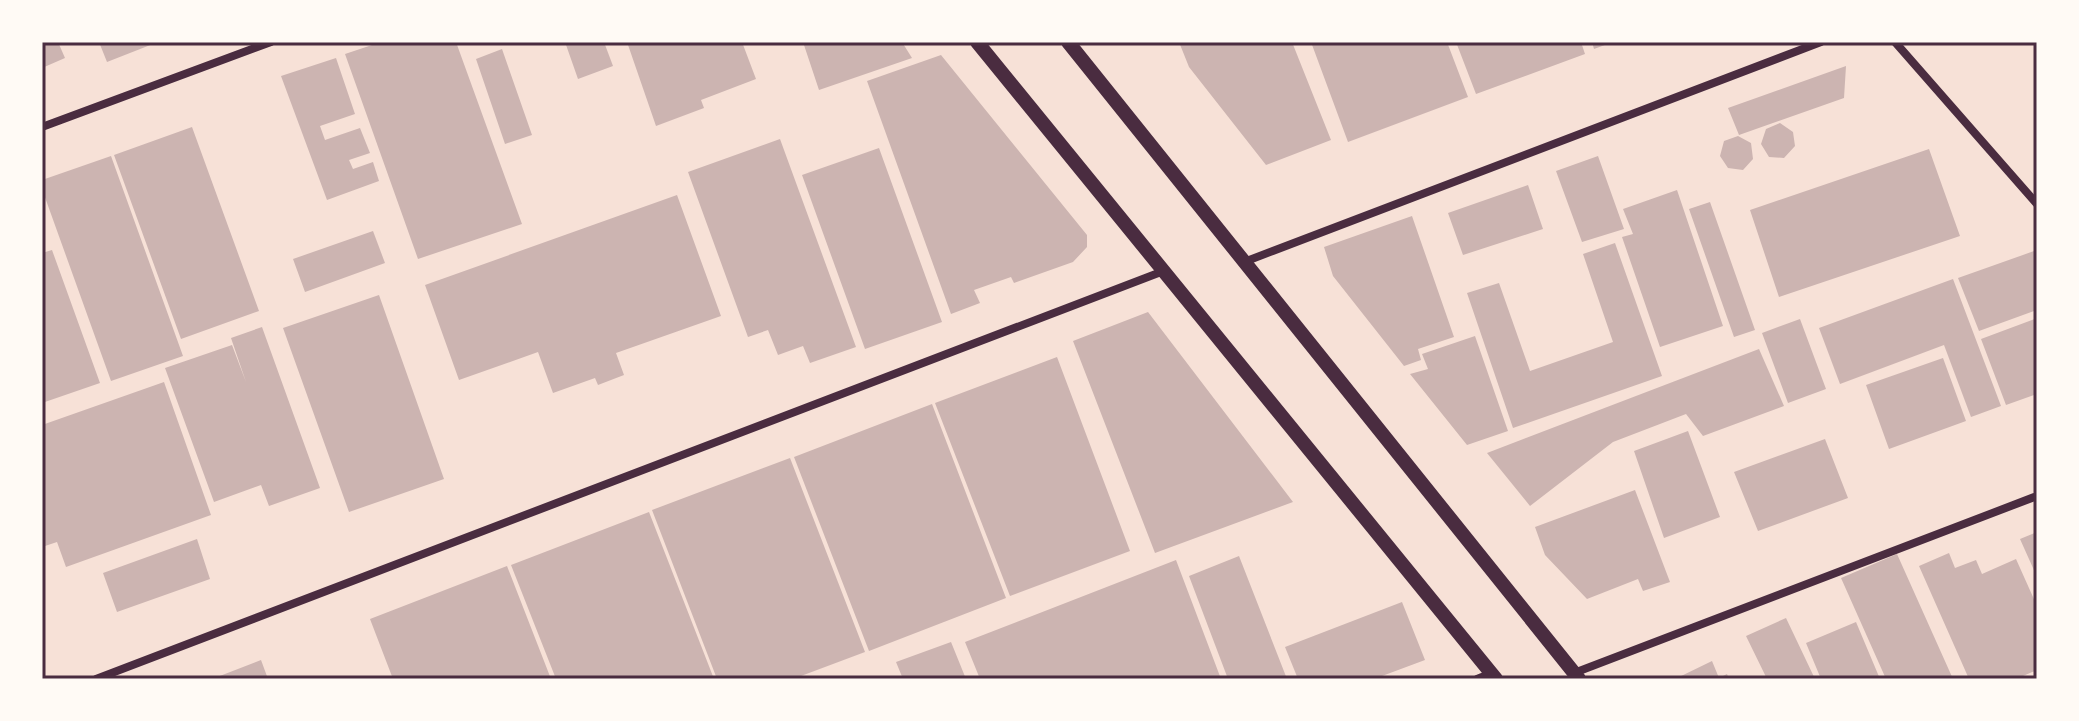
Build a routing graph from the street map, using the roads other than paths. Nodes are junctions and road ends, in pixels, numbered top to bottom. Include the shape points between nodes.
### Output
1 (271, 42) edge
2 (977, 42) edge
3 (1068, 42) edge
4 (1821, 42) edge
5 (1895, 42) edge
6 (42, 127) edge
7 (2037, 204) edge
8 (1244, 262) junction
9 (1161, 272) junction
10 (2037, 496) edge
11 (1494, 676) edge
12 (1576, 676) edge
13 (96, 679) edge
14 (1477, 679) edge

1 - 6 street
2 - 9 street
3 - 8 street
4 - 8 street
5 - 7 street
8 - 12 street
9 - 11 street
9 - 13 street
10 - 12 street
11 - 14 street

